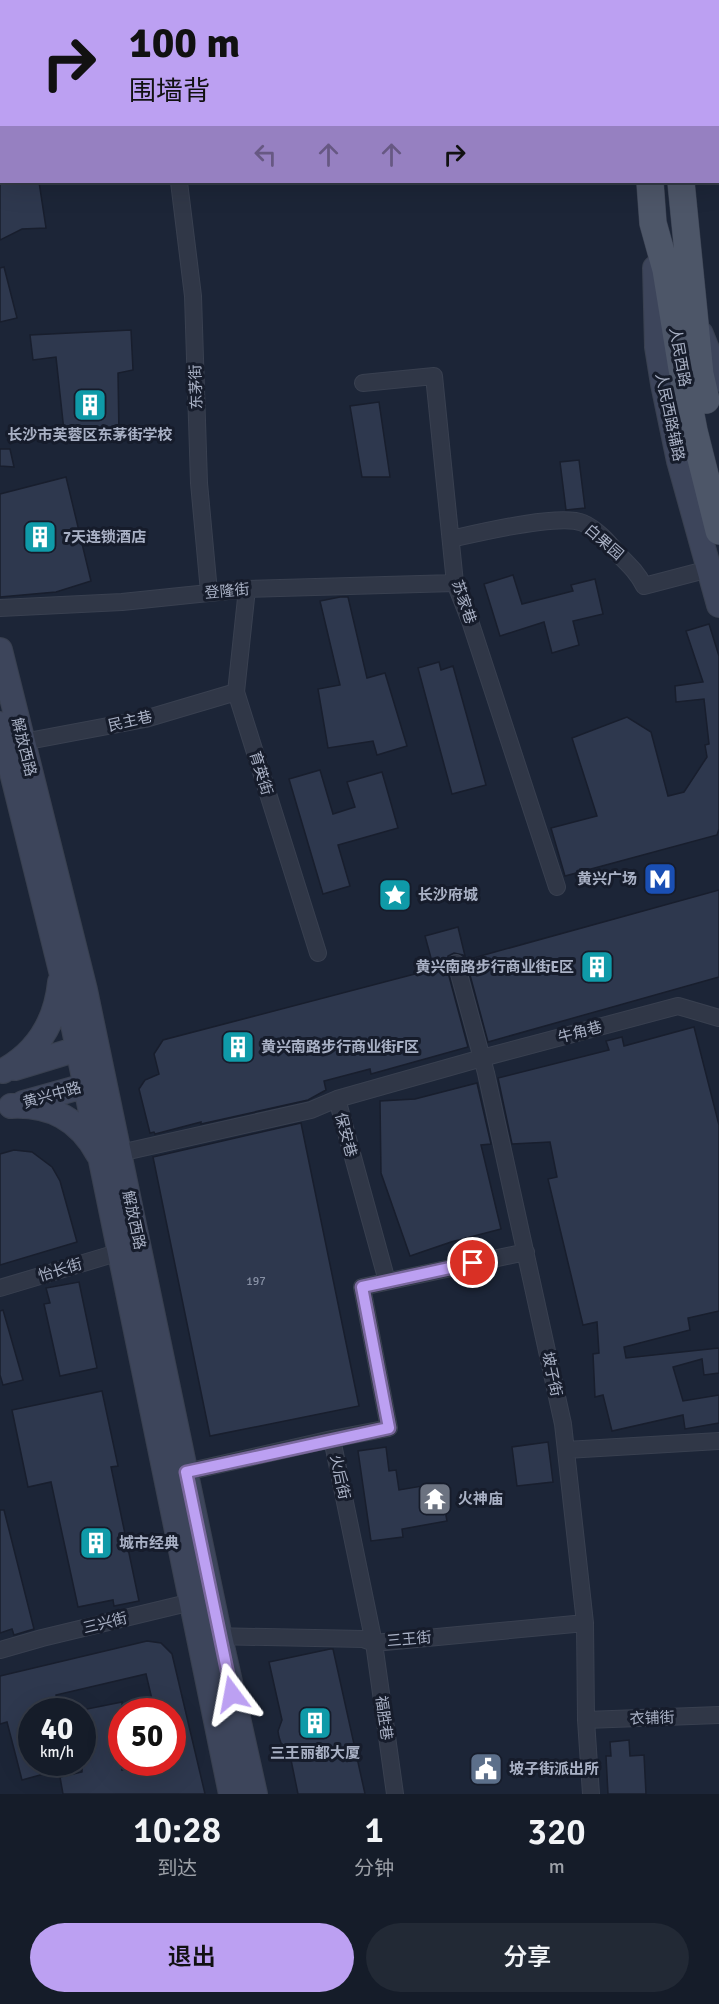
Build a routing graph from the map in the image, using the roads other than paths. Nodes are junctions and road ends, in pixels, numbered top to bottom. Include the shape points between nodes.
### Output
1 (179, 183) edge
2 (650, 183) edge
3 (681, 183) edge
4 (653, 223) junction
5 (697, 322) junction
6 (717, 367) edge
7 (363, 383) dead end
8 (719, 460) edge
9 (719, 531) edge
10 (451, 539) junction
11 (709, 569) junction
12 (455, 583) junction
13 (247, 589) junction
14 (209, 592) junction
15 (719, 605) edge
16 (0, 608) edge
17 (0, 650) edge
18 (236, 692) junction
19 (0, 724) edge
20 (23, 742) junction
21 (556, 887) dead end
22 (318, 953) dead end
23 (456, 963) dead end
24 (59, 965) junction
25 (719, 1018) edge
26 (87, 1046) junction
27 (482, 1058) junction
28 (2, 1072) edge
29 (95, 1083) junction
30 (337, 1099) junction
31 (6, 1108) edge
32 (111, 1157) junction
33 (120, 1252) junction
34 (526, 1252) junction
35 (387, 1281) junction
36 (0, 1288) edge
37 (332, 1439) junction
38 (719, 1441) edge
39 (566, 1450) junction
40 (186, 1472) junction
41 (201, 1600) junction
42 (585, 1623) junction
43 (208, 1636) junction
44 (374, 1643) junction
45 (0, 1650) edge
46 (719, 1715) edge
47 (586, 1720) junction
48 (231, 1794) edge
49 (255, 1794) edge
50 (395, 1794) edge
51 (591, 1794) edge

1 - 14 street, 东茅街 via 193,296 199,483
2 - 4 main road, 人民西路
3 - 5 main road, 人民西路
4 - 9 main road, 人民西路 via 666,270 681,369
4 - 11 main road, 人民西路辅路 via 658,357 679,461
5 - 6 main road
5 - 8 main road, 人民西路 via 700,374
7 - 10 street, 苏家巷 via 434,376
10 - 11 street, 白果园 via 561,520 583,523 605,539 639,575 644,586
10 - 12 street, 苏家巷
11 - 15 main road, 人民西路辅路
12 - 13 street, 登隆街
12 - 21 street, 苏家巷
13 - 14 street, 登隆街
13 - 18 street, 育英街
14 - 16 street, 登隆街 via 122,602
17 - 20 main road, 解放西路
18 - 20 street, 民主巷 via 134,721
18 - 22 street, 育英街
19 - 24 main road, 解放西路
20 - 26 main road, 解放西路 via 85,990
23 - 27 street, 坡子街
24 - 26 main road, 解放西路
24 - 28 main road via 59,995 48,1027 28,1054
25 - 27 street, 牛角巷 via 678,1006
26 - 28 main road
26 - 29 main road, 解放西路
27 - 30 street, 保安巷
27 - 34 street, 坡子街
29 - 31 main road, 黄兴中路
29 - 32 main road, 解放西路
30 - 32 street via 311,1110
30 - 35 street, 保安巷
31 - 32 main road via 39,1107 52,1111
32 - 33 main road, 解放西路
32 - 40 main road, 解放西路
33 - 36 street, 怡长街
33 - 41 main road, 解放西路
34 - 35 street
34 - 39 street, 坡子街
35 - 37 street, 火后街 via 362,1287 389,1428
37 - 40 street
37 - 44 street, 火后街
38 - 39 street
39 - 42 street, 坡子街
40 - 41 main road, 解放西路
41 - 43 main road, 解放西路
41 - 45 street, 三兴街
42 - 44 street, 三王街
42 - 47 street, 坡子街
43 - 44 street, 三王街 via 363,1639
43 - 48 main road, 解放西路
43 - 49 main road, 解放西路
44 - 50 street, 福胜巷
46 - 47 street, 衣铺街
47 - 51 street, 坡子街

